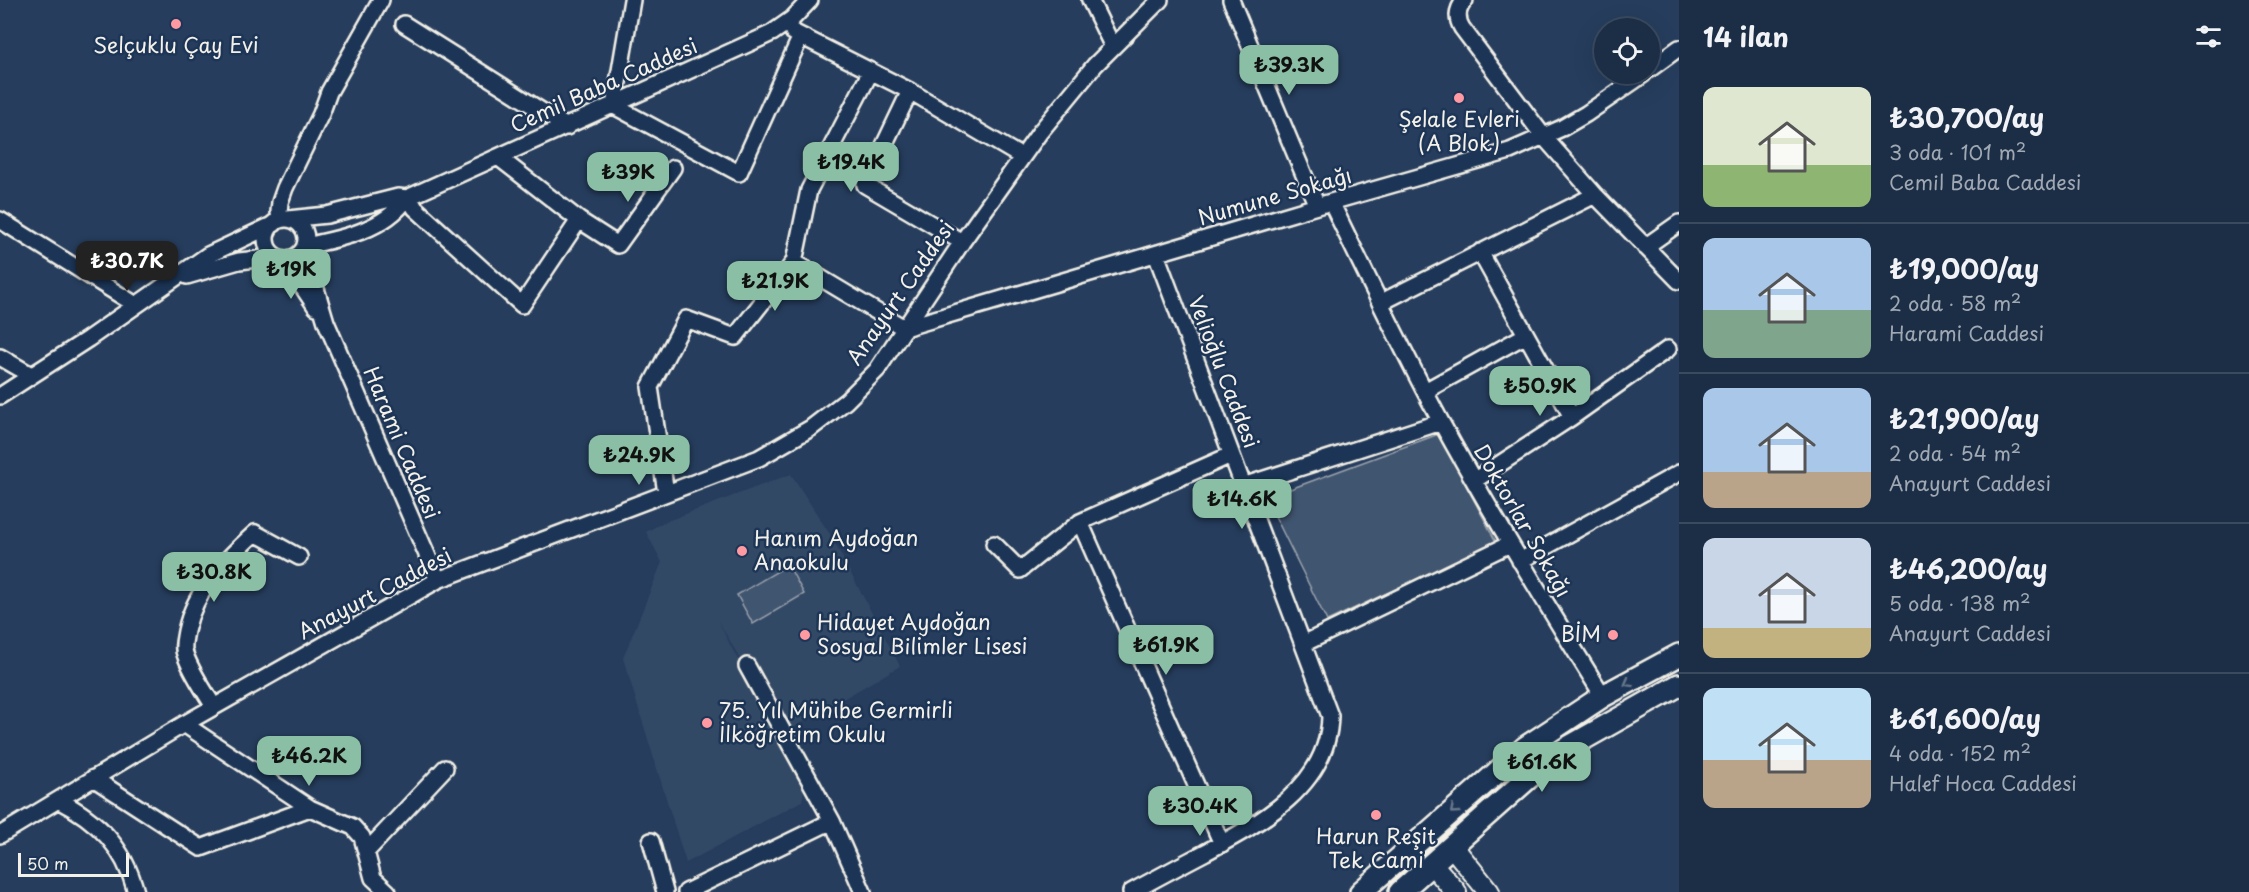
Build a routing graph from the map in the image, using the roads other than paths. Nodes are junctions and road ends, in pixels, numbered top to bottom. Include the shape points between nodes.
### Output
1 (381, 0) edge
2 (632, 0) edge
3 (810, 0) edge
4 (1090, 0) edge
5 (1160, 0) edge
6 (1231, 0) edge
7 (1465, 0) edge
8 (404, 24) dead end
9 (782, 26) junction
10 (801, 36) junction
11 (1113, 47) junction
12 (1679, 48) edge
13 (1660, 62) edge
14 (871, 71) junction
15 (1630, 84) edge
16 (910, 91) junction
17 (614, 106) junction
18 (567, 127) junction
19 (1544, 137) junction
20 (498, 157) junction
21 (1022, 158) junction
22 (673, 168) dead end
23 (1596, 195) junction
24 (408, 197) junction
25 (1324, 204) junction
26 (0, 220) edge
27 (579, 220) junction
28 (281, 221) junction
29 (1679, 223) edge
30 (962, 242) junction
31 (305, 247) junction
32 (1645, 247) junction
33 (1480, 252) junction
34 (1156, 254) junction
35 (281, 258) junction
36 (794, 262) junction
37 (1679, 281) edge
38 (167, 284) junction
39 (1380, 303) junction
40 (136, 305) junction
41 (326, 322) junction
42 (904, 328) junction
43 (1526, 335) junction
44 (1668, 349) dead end
45 (0, 357) edge
46 (31, 375) junction
47 (1425, 391) junction
48 (0, 396) edge
49 (1572, 417) junction
50 (1441, 422) junction
51 (1231, 455) junction
52 (1679, 473) edge
53 (1474, 480) junction
54 (1243, 486) junction
55 (666, 493) junction
56 (1080, 522) junction
57 (994, 544) dead end
58 (1510, 544) junction
59 (299, 557) dead end
60 (1520, 561) junction
61 (438, 580) junction
62 (1303, 644) junction
63 (1679, 654) edge
64 (747, 666) dead end
65 (1679, 685) edge
66 (1603, 696) junction
67 (214, 707) junction
68 (184, 724) junction
69 (445, 768) dead end
70 (93, 778) junction
71 (58, 800) junction
72 (310, 808) junction
73 (832, 821) junction
74 (0, 836) edge
75 (651, 841) dead end
76 (1222, 843) junction
77 (1452, 846) junction
78 (367, 851) junction
79 (1432, 864) junction
80 (136, 892) edge
81 (388, 892) edge
82 (665, 892) edge
83 (686, 892) edge
84 (863, 892) edge
85 (1131, 892) edge
86 (1361, 892) edge
87 (1400, 892) edge
88 (1456, 892) edge
89 (1490, 892) edge

1 - 28 street via 329,92 285,188 280,202
2 - 17 street
3 - 9 street, Cemil Baba Caddesi
4 - 11 street
5 - 11 street, Anayurt Caddesi
6 - 25 street, Doktorlar Sokağı
7 - 19 street via 1458,12 1462,28
8 - 18 street
9 - 10 street
9 - 17 street, Cemil Baba Caddesi
10 - 14 street
10 - 17 street via 739,173
11 - 21 street, Anayurt Caddesi via 1067,98
12 - 13 street
14 - 16 street
14 - 36 street via 809,190
15 - 19 street, Numune Sokağı
16 - 21 street
16 - 30 street via 865,185
17 - 18 street, Cemil Baba Caddesi
18 - 20 street, Cemil Baba Caddesi
19 - 23 street
19 - 25 street, Numune Sokağı via 1483,160
20 - 24 street, Cemil Baba Caddesi
20 - 27 street
21 - 30 street, Anayurt Caddesi
22 - 27 street via 618,245
23 - 32 street
23 - 33 street
24 - 27 street via 415,208 522,305
24 - 28 street, Cemil Baba Caddesi
24 - 31 street, Cemil Baba Caddesi via 400,208 366,228 344,238
25 - 34 street, Numune Sokağı
25 - 39 street, Doktorlar Sokağı
26 - 40 street
28 - 31 street via 296,221 302,226
28 - 35 street via 268,230 267,245
28 - 38 street, Cemil Baba Caddesi via 208,255
29 - 32 street
30 - 42 street, Anayurt Caddesi
31 - 35 street via 292,258
31 - 41 street
32 - 37 street
33 - 39 street
33 - 43 street
34 - 42 street, Numune Sokağı
34 - 51 street, Velioğlu Caddesi
35 - 38 street, Cemil Baba Caddesi via 217,266
35 - 41 street
36 - 42 street
36 - 55 street via 735,337 686,320 650,387
38 - 40 street, Cemil Baba Caddesi
39 - 47 street, Doktorlar Sokağı
40 - 46 street, Cemil Baba Caddesi
41 - 61 street, Harami Caddesi
42 - 55 street, Anayurt Caddesi via 862,386 811,428 759,458
43 - 47 street
43 - 49 street
44 - 49 street
45 - 46 street
46 - 48 street, Cemil Baba Caddesi
47 - 50 street, Doktorlar Sokağı
49 - 53 street
50 - 53 street, Doktorlar Sokağı
50 - 54 street
51 - 54 street, Velioğlu Caddesi
51 - 56 street
52 - 60 street
53 - 58 street, Doktorlar Sokağı
54 - 62 street, Velioğlu Caddesi
55 - 61 street, Anayurt Caddesi
56 - 57 street via 1020,570
56 - 76 street
58 - 60 street, Doktorlar Sokağı
58 - 62 street
59 - 67 street via 255,533 231,554 197,599 187,626 184,652
60 - 66 street, Doktorlar Sokağı
61 - 67 street, Anayurt Caddesi
62 - 76 street, Velioğlu Caddesi via 1330,716 1326,746 1316,766 1284,803 1259,823
63 -> 66 main road
64 - 73 street
65 - 77 main road via 1553,756
66 -> 86 main road via 1526,747
67 - 68 street, Anayurt Caddesi
68 - 70 street, Anayurt Caddesi
68 - 72 street
69 - 78 street
70 - 71 street, Anayurt Caddesi
70 - 72 street via 201,848
71 - 74 street, Anayurt Caddesi
71 - 80 street via 107,835 130,870
72 - 78 street via 353,827
73 - 83 street
73 - 84 street
75 - 82 street
76 - 85 street, Velioğlu Caddesi
77 - 79 main road
77 - 89 street
78 - 81 street via 373,878
79 - 87 main road
79 - 88 street

